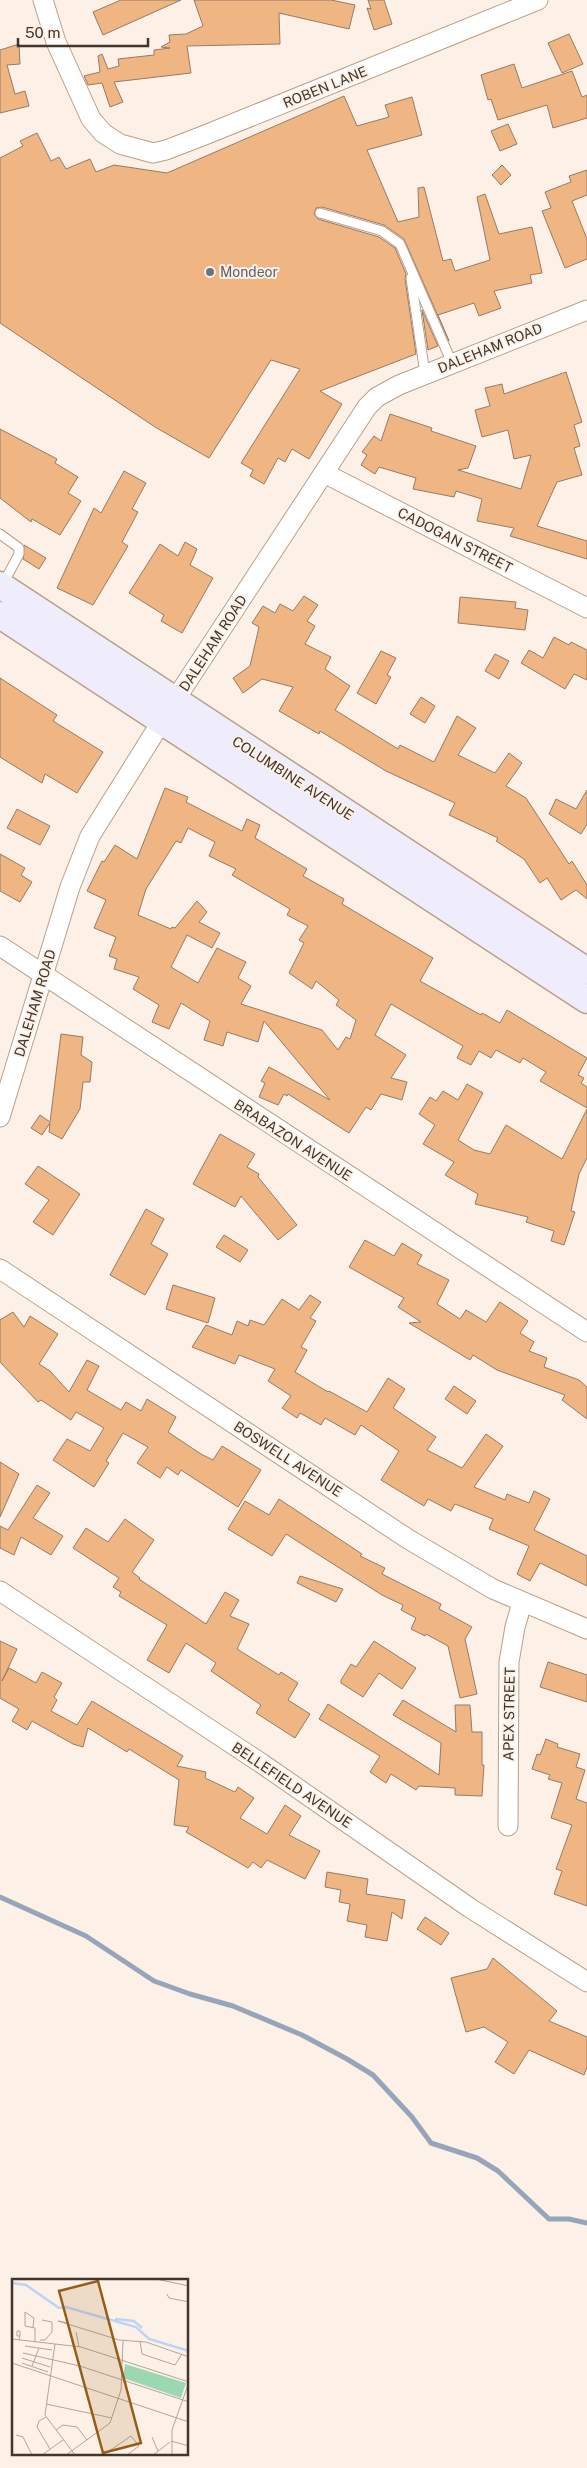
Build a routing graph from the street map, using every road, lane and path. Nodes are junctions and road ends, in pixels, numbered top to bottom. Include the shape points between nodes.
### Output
1 (43, 0) edge
2 (538, 0) edge
3 (320, 213) dead end
4 (410, 268) junction
5 (587, 310) edge
6 (452, 363) junction
7 (426, 374) junction
8 (324, 473) junction
9 (0, 534) edge
10 (1, 586) edge
11 (587, 608) edge
12 (0, 615) edge
13 (169, 711) junction
14 (465, 905) junction
15 (0, 946) edge
16 (587, 971) edge
17 (44, 974) junction
18 (587, 1000) edge
19 (0, 1117) edge
20 (0, 1269) edge
21 (587, 1332) edge
22 (0, 1590) edge
23 (522, 1603) junction
24 (587, 1629) edge
25 (508, 1826) dead end
26 (586, 1981) edge

1 - 2 street, ROBEN LANE via 56,42 96,126 111,139 135,150 153,152 166,150
3 - 4 lane via 365,225 393,237 400,244
4 - 6 lane
4 - 7 lane
5 - 6 street, DALEHAM ROAD
6 - 7 street, DALEHAM ROAD
7 - 8 street, DALEHAM ROAD via 377,396
8 - 11 street, CADOGAN STREET
8 - 13 street, DALEHAM ROAD
9 - 10 lane via 19,548 17,559
10 - 13 main road, COLUMBINE AVENUE
12 - 13 main road, COLUMBINE AVENUE
13 - 14 main road, COLUMBINE AVENUE
13 - 17 street, DALEHAM ROAD via 90,836 70,886
14 - 16 main road, COLUMBINE AVENUE
14 - 18 main road, COLUMBINE AVENUE
15 - 17 street, BRABAZON AVENUE
17 - 19 street, DALEHAM ROAD
17 - 21 street, BRABAZON AVENUE
20 - 23 street, BOSWELL AVENUE via 408,1539
22 - 26 street, BELLEFIELD AVENUE via 261,1763 470,1908
23 - 24 street, BOSWELL AVENUE
23 - 25 street, APEX STREET via 510,1662

